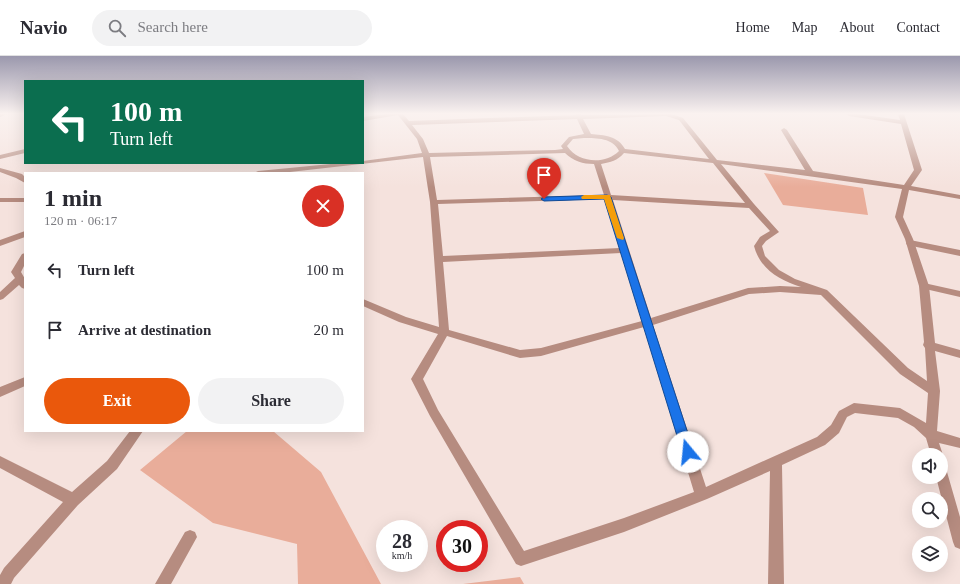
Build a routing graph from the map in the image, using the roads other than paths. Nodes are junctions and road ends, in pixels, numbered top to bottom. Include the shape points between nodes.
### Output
1 (420, 139) edge
2 (570, 139) edge
3 (605, 139) edge
4 (697, 139) edge
5 (789, 139) edge
6 (908, 139) edge
7 (566, 151) junction
8 (622, 151) junction
9 (24, 152) edge
10 (426, 155) junction
11 (0, 157) edge
12 (597, 162) junction
13 (716, 162) junction
14 (364, 163) edge
15 (358, 164) edge
16 (345, 167) edge
17 (0, 170) edge
18 (272, 172) edge
19 (810, 173) junction
20 (24, 180) edge
21 (906, 187) junction
22 (607, 197) junction
23 (960, 197) edge
24 (0, 200) edge
25 (24, 200) edge
26 (434, 202) junction
27 (751, 206) junction
28 (24, 234) edge
29 (0, 243) edge
30 (910, 243) junction
31 (624, 250) junction
32 (960, 253) edge
33 (24, 258) edge
34 (438, 259) junction
35 (22, 282) edge
36 (924, 286) junction
37 (824, 292) junction
38 (960, 294) edge
39 (0, 297) edge
40 (364, 302) edge
41 (647, 323) junction
42 (444, 332) junction
43 (928, 345) junction
44 (960, 354) edge
45 (24, 381) edge
46 (934, 391) junction
47 (0, 392) edge
48 (136, 432) edge
49 (931, 435) junction
50 (960, 444) edge
51 (934, 448) edge
52 (0, 462) edge
53 (776, 462) junction
54 (944, 484) edge
55 (702, 495) junction
56 (73, 500) junction
57 (190, 537) dead end
58 (960, 542) edge
59 (3, 584) edge
60 (164, 584) edge
61 (776, 584) edge

1 - 10 street
2 - 7 street via 564,146
3 - 8 street via 612,140
4 - 13 street
5 - 19 street
6 - 21 street via 918,170
7 - 10 street
7 - 12 street via 578,159
8 - 12 street via 614,159
8 - 13 street
9 - 11 street
10 - 14 street
10 - 26 street
12 - 22 street
13 - 19 street
13 - 27 street
15 - 16 street
16 - 18 street
17 - 20 street
19 - 21 street
21 - 23 street
21 - 30 street via 899,217
22 - 26 street
22 - 27 street
22 - 31 street
24 - 25 street
26 - 34 street
27 - 37 street via 775,232 763,239 758,246 761,258 787,278
28 - 29 street
30 - 32 street
30 - 36 street
31 - 34 street
31 - 41 street
33 - 35 street via 16,272
34 - 42 street
35 - 39 street
36 - 38 street
36 - 43 street
37 - 41 street via 780,289 748,291
37 - 46 street via 904,371
40 - 42 street via 402,320
41 - 42 street via 541,352 520,354
41 - 55 street
42 - 55 street via 417,379 434,413 521,559 624,525
43 - 44 street
43 - 46 street
45 - 47 street
46 - 49 street
48 - 56 street via 112,465
49 - 50 street
49 - 51 street
49 - 53 street via 918,422 900,413 854,408 843,414 835,429 821,441
52 - 56 street
53 - 55 street
53 - 61 street
54 - 58 street
56 - 59 street
57 - 60 street

